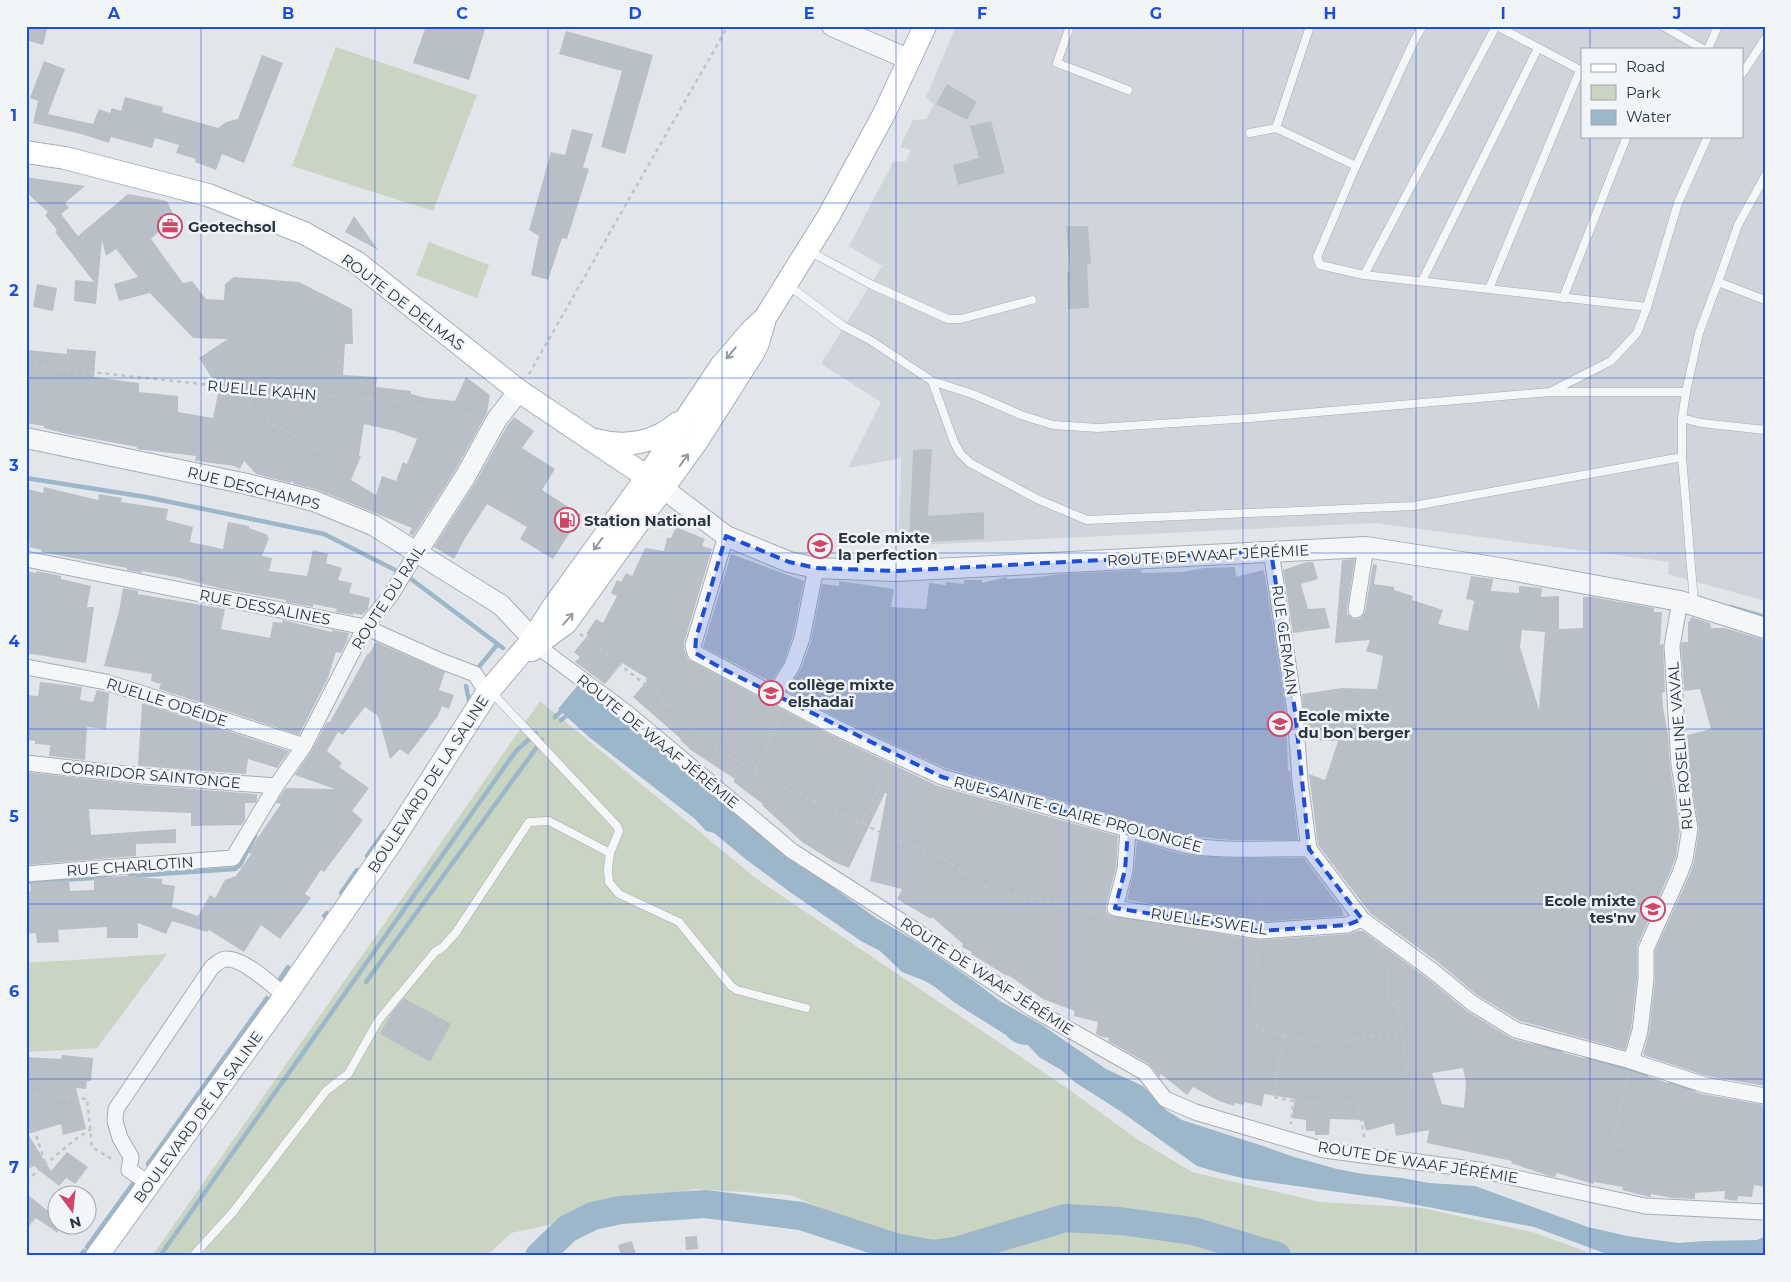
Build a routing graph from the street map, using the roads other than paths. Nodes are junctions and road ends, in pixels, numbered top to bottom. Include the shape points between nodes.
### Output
1 (832, 26) edge
2 (925, 26) edge
3 (1070, 26) edge
4 (1310, 26) edge
5 (1423, 26) edge
6 (1497, 26) edge
7 (1663, 26) edge
8 (1718, 26) edge
9 (1765, 39) edge
10 (1538, 48) junction
11 (1700, 48) edge
12 (1708, 48) edge
13 (908, 59) junction
14 (1581, 71) edge
15 (1744, 72) edge
16 (1128, 90) dead end
17 (1276, 128) junction
18 (1250, 132) dead end
19 (1626, 138) edge
20 (1707, 138) edge
21 (26, 152) edge
22 (1356, 166) junction
23 (1765, 176) edge
24 (808, 250) junction
25 (1364, 275) junction
26 (1422, 281) junction
27 (1718, 282) junction
28 (787, 284) junction
29 (1489, 289) junction
30 (1563, 298) junction
31 (1032, 300) dead end
32 (1765, 300) edge
33 (1647, 308) junction
34 (765, 318) junction
35 (932, 381) junction
36 (519, 391) junction
37 (1550, 392) junction
38 (1686, 392) junction
39 (687, 416) junction
40 (1682, 418) junction
41 (1765, 430) edge
42 (26, 438) edge
43 (590, 438) junction
44 (1682, 457) junction
45 (656, 483) junction
46 (726, 536) junction
47 (1366, 547) junction
48 (1271, 551) junction
49 (26, 559) edge
50 (412, 560) junction
51 (816, 568) junction
52 (1687, 603) junction
53 (1356, 610) dead end
54 (365, 627) junction
55 (1765, 628) edge
56 (534, 642) junction
57 (26, 667) edge
58 (491, 695) junction
59 (774, 695) junction
60 (304, 746) junction
61 (26, 763) edge
62 (276, 786) junction
63 (1128, 830) junction
64 (1309, 849) junction
65 (610, 853) junction
66 (233, 858) joint
67 (26, 874) edge
68 (1362, 919) junction
69 (286, 996) junction
70 (806, 1008) dead end
71 (1631, 1061) junction
72 (1765, 1096) edge
73 (150, 1184) junction
74 (1765, 1212) edge
75 (98, 1256) edge
76 (115, 1256) edge
77 (194, 1256) edge

1 - 13 street
2 - 13 main road, BOULEVARD DE LA SALINE
3 - 16 lane via 1057,63
4 - 17 lane
5 - 22 lane
6 - 10 lane
6 - 25 lane
7 - 11 lane
8 - 12 lane
9 - 15 lane
10 - 14 lane
10 - 26 lane
13 - 24 main road, BOULEVARD DE LA SALINE via 884,114
14 - 29 lane
17 - 18 lane
17 - 22 lane
19 - 30 lane
20 - 33 lane via 1678,203
21 - 36 main road, ROUTE DE DELMAS via 65,158 208,195 304,233 356,262
22 - 25 lane via 1317,257 1320,265
23 - 27 lane via 1738,225
24 - 28 main road, BOULEVARD DE LA SALINE
24 - 31 lane via 870,284 948,319 961,319
25 - 26 lane
26 - 29 lane
27 - 32 lane
27 - 38 lane via 1698,333
28 - 34 main road, BOULEVARD DE LA SALINE
28 - 35 lane via 843,326
29 - 30 lane
30 - 33 lane
33 - 37 lane via 1637,333 1611,361
34 -> 39 main road, BOULEVARD DE LA SALINE via 721,366
45 -> 34 main road, BOULEVARD DE LA SALINE via 697,441 753,353
35 - 37 lane via 1054,425 1098,428
35 - 44 lane via 954,442 970,463 1037,499 1087,520 1414,506
36 - 43 main road, ROUTE DE DELMAS
36 - 50 street, ROUTE DU RAIL via 497,419 465,477
37 - 38 lane
38 - 40 lane
39 - 43 main road via 649,440 619,444
39 - 45 main road, BOULEVARD DE LA SALINE
40 - 41 lane
40 - 44 lane
42 - 50 street, RUE DESCHAMPS via 314,501 373,525
43 - 45 main road, ROUTE DE DELMAS
44 - 52 lane
45 - 46 street, ROUTE DE WAAF JÉRÉMIE
45 -> 56 main road, BOULEVARD DE LA SALINE via 550,610
56 -> 45 main road, BOULEVARD DE LA SALINE via 566,623
46 - 51 street, ROUTE DE WAAF JÉRÉMIE via 788,562
46 - 59 street, RUE SAINTE-CLAIRE PROLONGÉE via 693,646 696,653
47 - 48 street, ROUTE DE WAAF JÉRÉMIE
47 - 52 street, ROUTE DE WAAF JÉRÉMIE
47 - 53 street
48 - 51 street, ROUTE DE WAAF JÉRÉMIE via 895,571
48 - 64 street, RUE GERMAIN via 1295,711
49 - 54 street, RUE DESSALINES
50 - 54 street, ROUTE DU RAIL via 391,595
50 - 56 street, RUE DESCHAMPS via 501,605
51 - 59 street via 802,638 792,666
52 - 55 street, ROUTE DE WAAF JÉRÉMIE
52 - 71 street, RUE ROSELINE VAVAL via 1672,646 1679,765 1690,828 1680,873 1646,949 1640,1031
54 - 58 street, RUE DESSALINES via 475,674
54 - 60 street, ROUTE DU RAIL
56 - 58 main road, BOULEVARD DE LA SALINE
56 - 74 street, ROUTE DE WAAF JÉRÉMIE via 626,712 792,851 1033,1009 1144,1072 1165,1099 1195,1112 1324,1150 1479,1170 1646,1206
57 - 60 street, RUELLE ODÉIDE via 106,682
58 - 65 lane via 617,826 619,831
58 - 69 main road, BOULEVARD DE LA SALINE
58 - 76 main road, BOULEVARD DE LA SALINE
59 - 63 street, RUE SAINTE-CLAIRE PROLONGÉE via 942,777
60 - 62 street, ROUTE DU RAIL
61 - 62 street, CORRIDOR SAINTONGE
62 - 66 street, ROUTE DU RAIL
63 - 64 street, RUE SAINTE-CLAIRE PROLONGÉE via 1210,849
63 - 68 street, RUELLE SWELL via 1125,870 1115,908 1260,931 1347,925
64 - 68 street
65 - 70 lane via 609,882 619,894 679,922 731,986 749,994
65 - 77 lane via 548,821 529,822 457,931 435,952 378,1021 348,1074 326,1091 233,1212
66 - 67 street, RUE CHARLOTIN
68 - 71 street via 1472,1002 1516,1030
69 - 73 main road, BOULEVARD DE LA SALINE
69 - 73 street via 232,959 212,967 116,1109 115,1121 130,1157 129,1170
71 - 72 street via 1704,1085
73 - 75 main road, BOULEVARD DE LA SALINE

